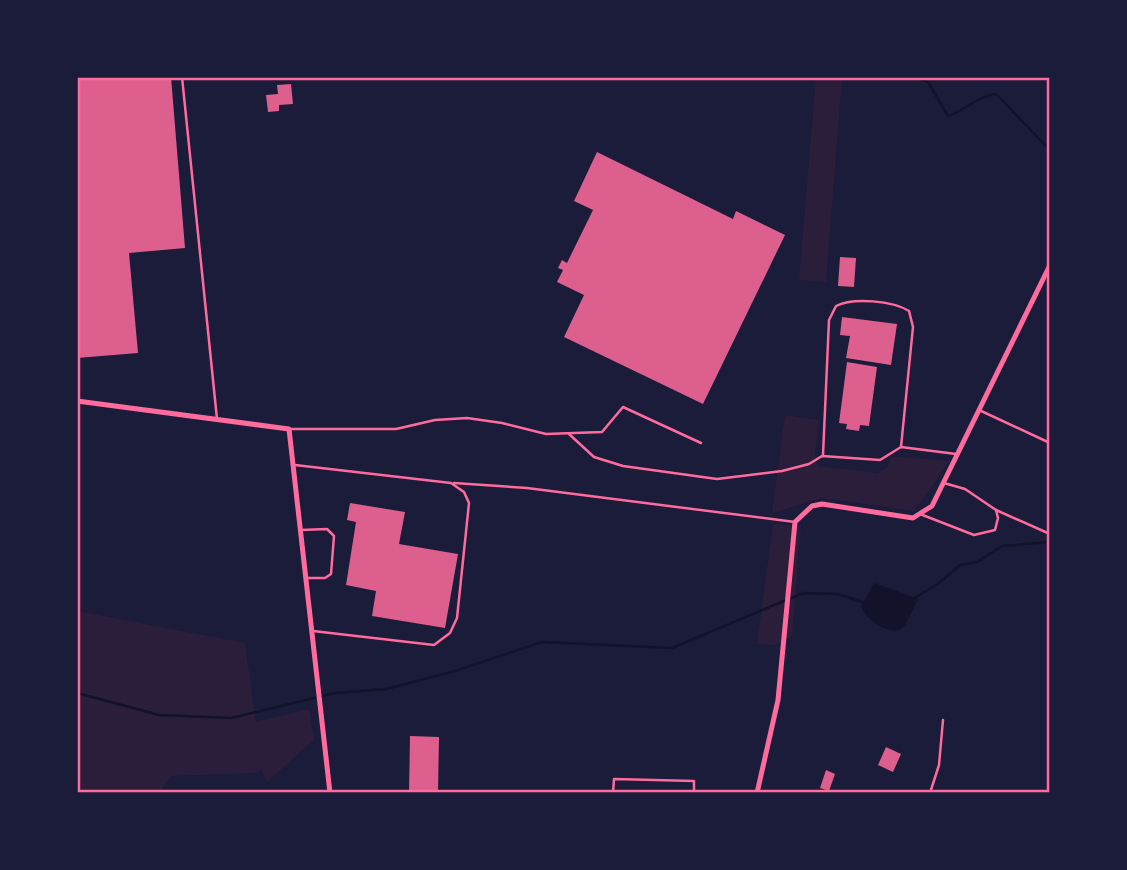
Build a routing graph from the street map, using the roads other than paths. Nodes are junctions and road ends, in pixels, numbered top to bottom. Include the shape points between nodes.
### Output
1 (182, 77) edge
2 (1050, 265) edge
3 (77, 401) edge
4 (979, 410) junction
5 (217, 419) junction
6 (289, 429) junction
7 (569, 434) junction
8 (701, 443) dead end
9 (1050, 443) edge
10 (901, 447) junction
11 (958, 454) junction
12 (822, 456) junction
13 (293, 464) junction
14 (452, 483) junction
15 (943, 483) junction
16 (996, 510) junction
17 (920, 514) junction
18 (795, 522) junction
19 (301, 530) junction
20 (1050, 534) edge
21 (306, 578) junction
22 (313, 631) junction
23 (943, 720) dead end
24 (330, 793) edge
25 (613, 793) edge
26 (694, 793) edge
27 (757, 793) edge
28 (930, 793) edge

1 - 5 lane
2 - 4 street
3 - 5 street
4 - 9 lane
4 - 11 street
5 - 6 street
6 - 7 lane via 396,429 467,418 546,434
6 - 13 street
7 - 8 lane via 602,432 623,407
7 - 12 lane via 594,457 623,466 717,479 782,471
10 - 11 lane
10 - 12 lane via 880,460
10 - 12 lane via 913,327 909,311 901,306 845,301 836,306 830,320
11 - 15 street
13 - 14 lane
13 - 19 street
14 - 18 lane via 527,488
14 - 22 lane via 469,503 457,618 450,633 434,645
15 - 16 lane via 965,489
15 - 17 street via 932,506
16 - 17 lane via 995,530 974,535
16 - 20 lane
17 - 18 street via 913,519 822,504 812,506
18 - 27 street via 778,700
19 - 21 street
19 - 21 lane via 327,529 334,536 331,575
21 - 22 street
22 - 24 street
23 - 28 lane via 939,765
25 - 26 lane via 614,779 694,781

